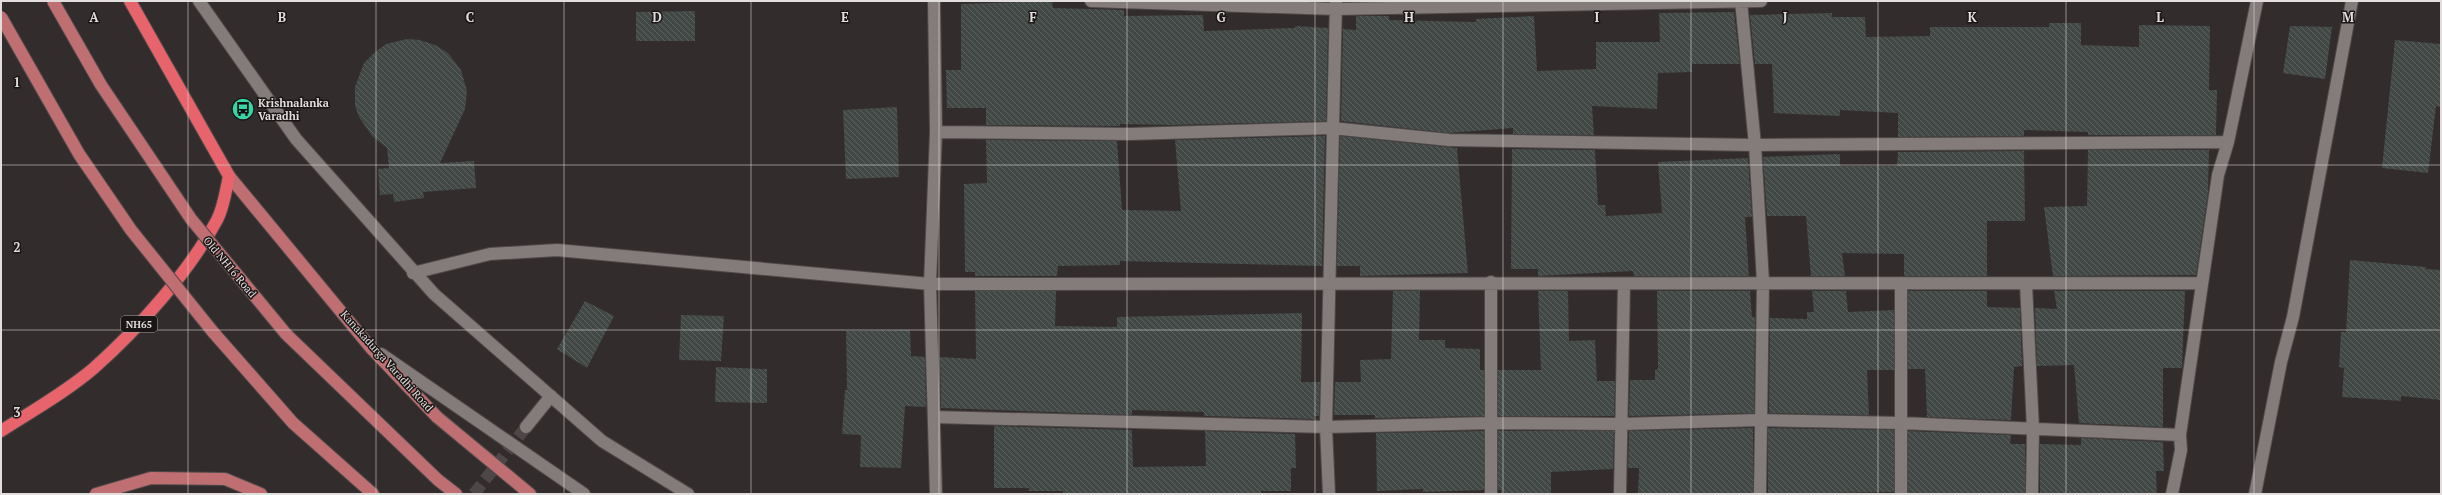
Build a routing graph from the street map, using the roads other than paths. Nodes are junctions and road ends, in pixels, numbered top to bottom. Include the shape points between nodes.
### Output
1 (53, 1) edge
2 (130, 1) edge
3 (199, 1) edge
4 (934, 1) edge
5 (1090, 1) edge
6 (1741, 1) edge
7 (1761, 1) edge
8 (2257, 1) edge
9 (2352, 1) edge
10 (1336, 5) edge
11 (1, 17) edge
12 (1332, 128) junction
13 (936, 132) junction
14 (2228, 142) junction
15 (1755, 145) junction
16 (229, 176) junction
17 (413, 273) junction
18 (1491, 282) junction
19 (1763, 282) junction
20 (1900, 283) junction
21 (2202, 283) junction
22 (930, 284) junction
23 (1329, 284) junction
24 (1624, 284) junction
25 (2026, 284) junction
26 (371, 348) junction
27 (551, 396) junction
28 (934, 417) junction
29 (1759, 420) junction
30 (1491, 423) junction
31 (1901, 423) junction
32 (1622, 424) junction
33 (526, 427) tunnel mouth
34 (1326, 427) junction
35 (2033, 429) junction
36 (1, 431) edge
37 (2180, 435) junction
38 (96, 494) edge
39 (261, 494) edge
40 (373, 494) edge
41 (456, 494) edge
42 (530, 494) edge
43 (584, 494) edge
44 (688, 494) edge
45 (936, 494) edge
46 (1328, 494) edge
47 (1491, 494) edge
48 (1620, 494) edge
49 (1760, 494) edge
50 (1901, 494) edge
51 (2032, 494) edge
52 (2172, 494) edge
53 (2255, 494) edge

1 - 41 main road, Old NH16 Road, bridge via 101,85 191,220 286,334 438,480
2 - 16 highway
3 - 17 street via 296,139
4 - 13 street
5 - 10 street
6 - 7 street
6 - 10 street
6 - 15 street
8 - 14 street
9 - 53 street via 2293,317 2281,362
10 - 12 street
11 - 40 main road, bridge via 79,154 131,230 213,332 293,423
12 - 13 street via 1130,134
12 - 15 street via 1449,140
12 - 23 street
13 - 22 street
14 - 15 street
14 - 21 street via 2218,175
15 - 19 street
16 - 26 main road, Kanakadurga Varadhi Road
16 - 36 highway, NH65 via 218,218 189,263 138,326 93,368 51,400
17 - 22 street via 490,254 557,250
17 - 27 street
18 - 23 street
18 - 24 street
18 - 30 street
19 - 20 street
19 - 24 street
19 - 29 street
20 - 25 street
20 - 31 street
21 - 25 street
21 - 37 street
22 - 23 street
22 - 28 street
23 - 34 street
24 - 32 street
25 - 35 street
26 - 42 main road, Kanakadurga Varadhi Road via 437,417
26 - 43 street
27 - 33 street
27 - 44 street via 602,441
28 - 34 street
28 - 45 street
29 - 31 street
29 - 32 street
29 - 49 street
30 - 32 street
30 - 34 street
30 - 47 street
31 - 35 street
31 - 50 street
32 - 48 street
34 - 46 street
35 - 37 street
35 - 51 street
37 - 52 street via 2181,450
38 - 39 main road via 151,478 225,479

